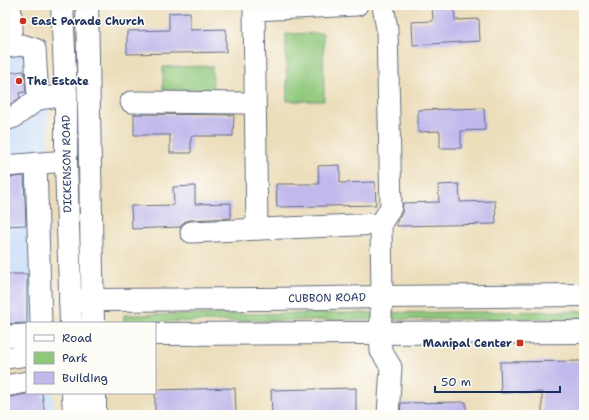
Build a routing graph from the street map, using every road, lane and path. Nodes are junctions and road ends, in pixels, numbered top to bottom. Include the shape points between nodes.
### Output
1 (10, 5) edge
2 (62, 5) edge
3 (87, 5) edge
4 (357, 5) edge
5 (383, 5) edge
6 (5, 29) edge
7 (5, 47) edge
8 (48, 48) junction
9 (5, 53) edge
10 (51, 97) junction
11 (131, 102) dead end
12 (255, 103) junction
13 (5, 120) edge
14 (66, 162) junction
15 (36, 163) junction
16 (5, 166) edge
17 (380, 224) junction
18 (258, 229) junction
19 (191, 232) dead end
20 (382, 296) junction
21 (584, 296) edge
22 (93, 300) junction
23 (70, 301) junction
24 (41, 322) edge
25 (71, 322) edge
26 (93, 322) edge
27 (584, 332) edge
28 (380, 333) junction
29 (156, 334) edge
30 (26, 335) edge
31 (5, 336) edge
32 (26, 355) edge
33 (5, 358) edge
34 (26, 382) edge
35 (5, 386) edge
36 (73, 394) edge
37 (95, 394) edge
38 (74, 415) edge
39 (96, 415) edge
40 (388, 415) edge

1 - 6 street via 12,28
2 - 8 main road, DICKENSON ROAD
3 - 22 main road, DICKENSON ROAD
4 - 12 street via 254,10
5 - 17 street via 387,29 390,207
7 - 8 street via 22,45
8 - 9 street
8 - 10 main road, DICKENSON ROAD
8 - 10 street
10 - 13 street
10 - 14 main road, DICKENSON ROAD
11 - 12 street
12 - 18 street
14 - 15 street
14 - 23 main road, DICKENSON ROAD
15 - 16 street
15 - 24 street
17 - 18 street
17 - 20 street
18 - 19 street
20 - 21 main road, CUBBON ROAD
20 - 22 main road, CUBBON ROAD
20 - 28 street
22 - 23 main road, CUBBON ROAD
22 - 26 main road, DICKENSON ROAD
23 - 25 main road, DICKENSON ROAD
27 - 28 main road
28 - 29 main road
28 - 40 street via 380,351 391,367
30 - 31 street
32 - 33 street
34 - 35 street
36 - 38 main road
37 - 39 main road

